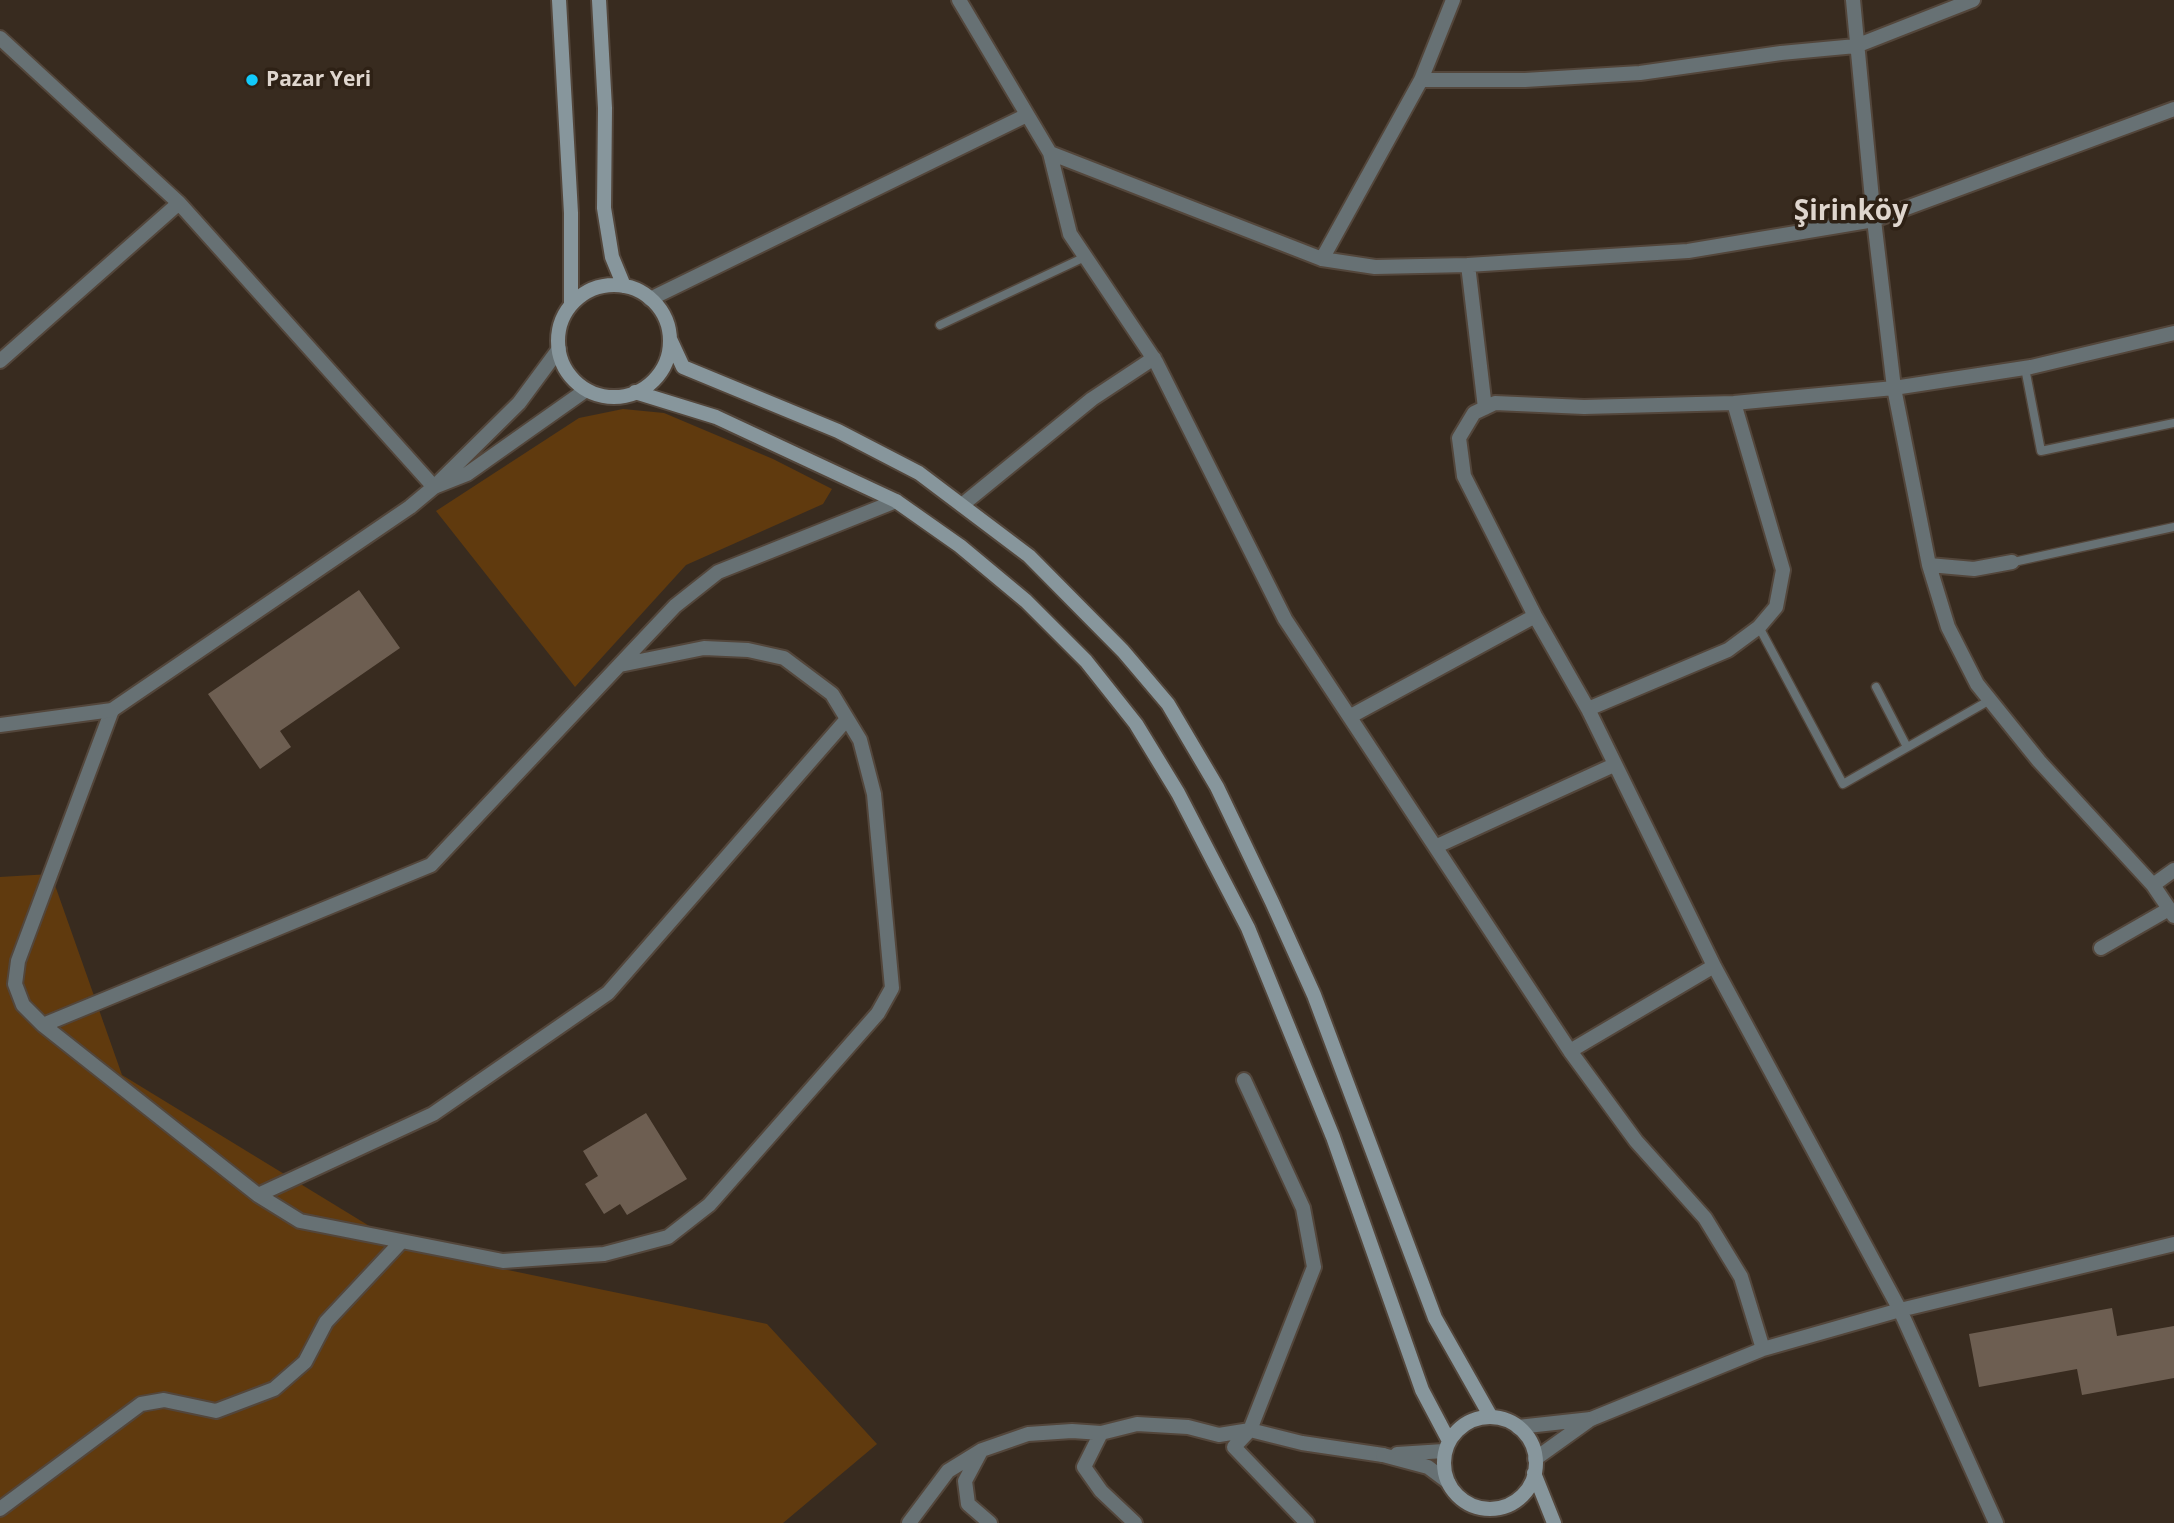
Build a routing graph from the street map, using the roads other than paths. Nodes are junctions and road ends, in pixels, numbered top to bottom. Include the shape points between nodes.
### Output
1 (559, 0) edge
2 (599, 0) edge
3 (959, 0) edge
4 (1453, 0) edge
5 (1853, 0) edge
6 (1973, 0) edge
7 (0, 38) edge
8 (1856, 46) junction
9 (1421, 80) junction
10 (2174, 109) edge
11 (1027, 115) junction
12 (1050, 153) junction
13 (179, 203) junction
14 (1874, 220) junction
15 (1085, 257) junction
16 (1322, 259) junction
17 (1468, 265) junction
18 (624, 286) junction
19 (650, 299) junction
20 (571, 305) junction
21 (940, 325) dead end
22 (2174, 333) edge
23 (670, 339) junction
24 (559, 349) junction
25 (1154, 359) junction
26 (0, 361) edge
27 (2025, 368) junction
28 (1894, 388) junction
29 (586, 390) junction
30 (635, 393) junction
31 (1734, 403) junction
32 (1485, 408) junction
33 (2174, 424) edge
34 (434, 487) junction
35 (896, 501) junction
36 (962, 505) junction
37 (2174, 527) edge
38 (2008, 563) joint
39 (1928, 565) junction
40 (1535, 616) junction
41 (1759, 627) junction
42 (620, 665) junction
43 (1876, 687) dead end
44 (1990, 700) junction
45 (1588, 709) junction
46 (112, 710) junction
47 (1351, 716) junction
48 (847, 719) junction
49 (0, 725) edge
50 (1907, 747) junction
51 (1614, 765) junction
52 (1437, 846) junction
53 (2174, 870) edge
54 (2153, 886) junction
55 (2171, 913) edge
56 (2101, 948) dead end
57 (1714, 966) junction
58 (43, 1025) junction
59 (1570, 1051) junction
60 (1244, 1080) dead end
61 (258, 1195) junction
62 (400, 1243) junction
63 (2174, 1244) edge
64 (1900, 1310) junction
65 (1763, 1349) junction
66 (1491, 1417) junction
67 (1591, 1419) junction
68 (1518, 1427) junction
69 (1250, 1430) junction
70 (1101, 1433) junction
71 (1447, 1446) junction
72 (982, 1450) junction
73 (1383, 1455) junction
74 (1535, 1466) junction
75 (1448, 1482) junction
76 (0, 1509) edge
77 (1492, 1509) junction
78 (909, 1523) edge
79 (990, 1523) edge
80 (1135, 1523) edge
81 (1307, 1523) edge
82 (1502, 1523) edge
83 (1554, 1523) edge
84 (1996, 1523) edge

1 - 20 main road via 571,214
2 - 18 main road via 604,208 612,257
3 - 11 street
4 - 9 street
5 - 8 street
6 - 8 street
7 - 13 street
8 - 9 street via 1640,73
8 - 14 street
9 - 16 street
10 - 14 street
11 - 12 street
11 - 19 street
12 - 15 street via 1070,234
12 - 16 street
13 - 26 street
13 - 34 street
14 - 17 street via 1688,251
14 - 28 street
15 - 21 lane
15 - 25 street
16 - 17 street via 1375,267
17 - 32 street
18 - 19 main road
18 - 20 main road via 595,288
19 - 23 main road via 666,321
20 - 24 main road via 558,334
22 - 27 street
23 - 30 main road via 661,371
23 - 36 main road via 683,367 838,431 919,473
24 - 29 main road via 573,379
24 - 34 street via 519,404
25 - 36 street via 1092,399
25 - 47 street via 1285,619
27 - 28 street
27 - 33 lane via 2041,451
28 - 31 street
28 - 39 street
29 - 30 main road via 611,396
29 - 34 street via 467,474
30 - 35 main road via 716,417
31 - 32 street via 1584,407 1495,403
31 - 41 street via 1783,570 1776,607
32 - 40 street via 1474,413 1459,438 1464,476
34 - 46 street
35 - 42 street via 718,572 675,606
35 - 71 main road via 1016,593 1086,661 1136,724 1178,793 1248,928 1332,1137 1422,1391
36 - 66 main road via 1028,556 1123,651 1168,704 1217,787 1314,995 1436,1318
37 - 38 lane
38 - 39 street via 1974,569
39 - 44 street via 1948,627
40 - 45 street
40 - 47 street
41 - 45 street via 1728,650
41 - 50 lane via 1843,784
42 - 48 street via 704,648 772,655 784,658 832,694
42 - 58 street via 431,865
43 - 50 lane
44 - 50 lane
44 - 54 street
45 - 51 street
46 - 49 street
46 - 58 street via 18,961 15,984 23,1006
47 - 52 street
48 - 61 street via 608,993 433,1114
48 - 62 street via 860,740 874,794 892,988 878,1013 709,1205 668,1237 604,1254 503,1261
51 - 52 street
51 - 57 street
52 - 59 street
53 - 54 street
54 - 55 street
55 - 56 street
57 - 59 street
57 - 64 street
58 - 61 street
59 - 65 street via 1636,1141 1704,1219 1741,1277
60 - 69 street via 1303,1208 1314,1266
61 - 62 street via 299,1221
62 - 76 street via 326,1322 305,1362 274,1389 216,1411 164,1400 141,1404
63 - 64 street
64 - 65 street
64 - 84 street
65 - 67 street
66 - 68 main road
66 - 71 main road via 1467,1423
67 - 68 street
67 - 74 street
68 - 74 main road via 1528,1437
69 - 70 street via 1219,1434 1137,1423
69 - 73 street
69 - 81 street via 1234,1447
70 - 72 street via 1028,1434
70 - 80 street via 1084,1467
71 - 73 street
71 - 75 main road via 1443,1464
72 - 78 street via 948,1471
72 - 79 street via 965,1481 968,1504
73 - 75 street via 1427,1467
74 - 77 main road via 1519,1499
74 - 83 main road
75 - 77 main road via 1463,1501
77 - 82 main road

